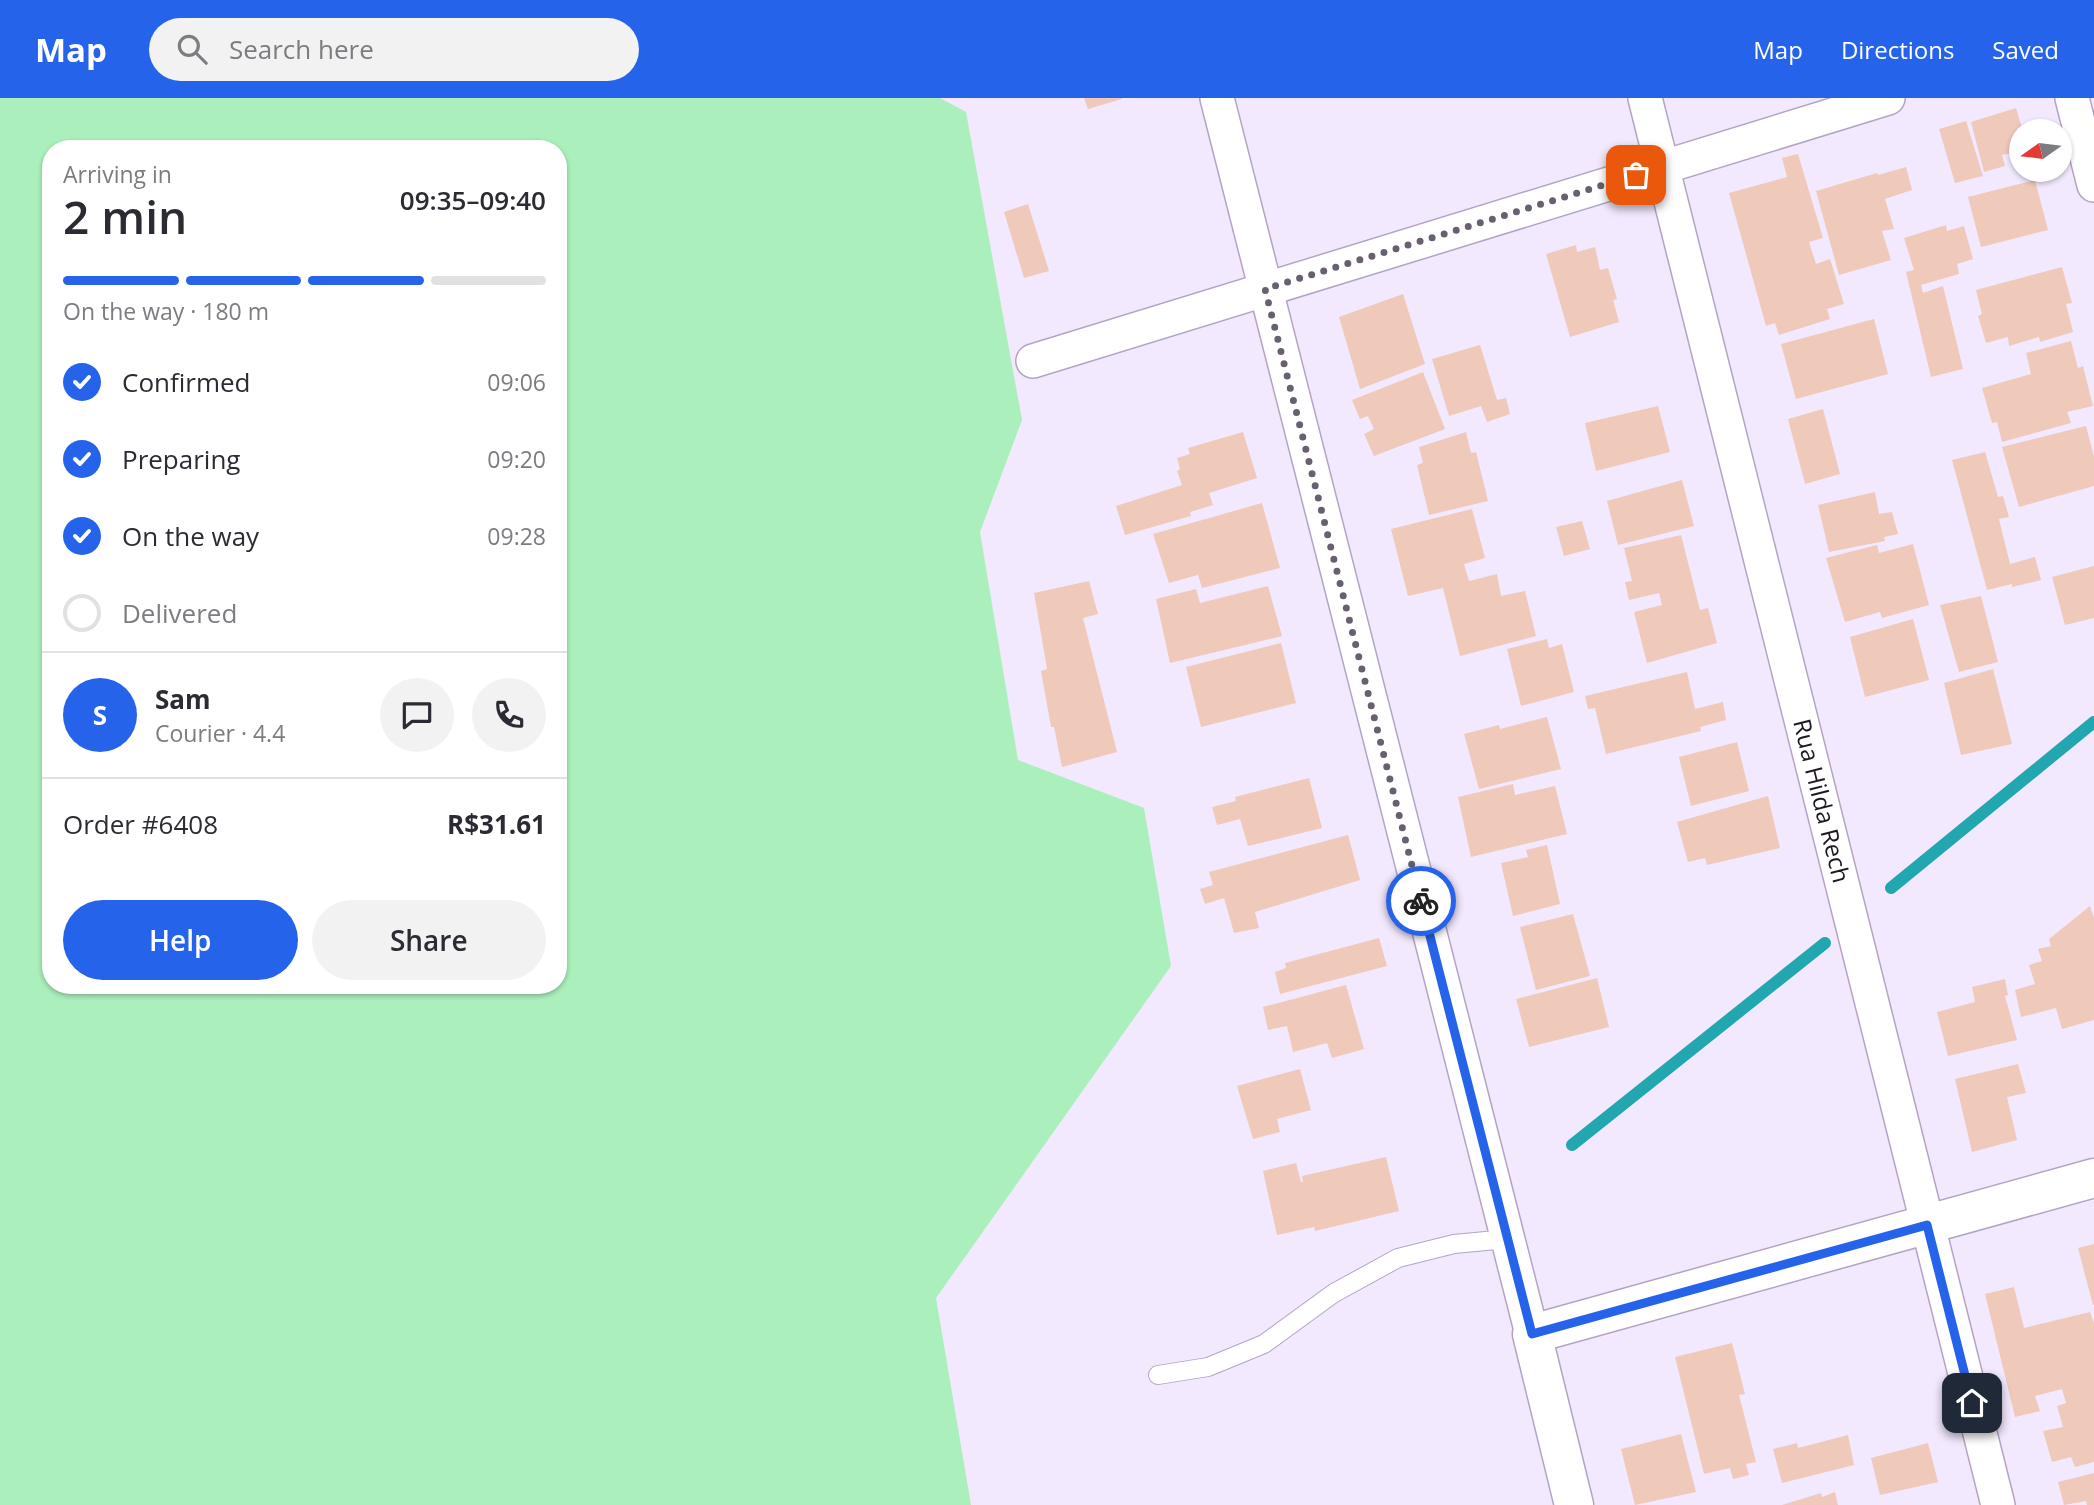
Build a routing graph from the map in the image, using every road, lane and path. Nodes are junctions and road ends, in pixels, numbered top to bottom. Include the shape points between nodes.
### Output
1 (1217, 98) edge
2 (1644, 98) edge
3 (1888, 98) edge
4 (2072, 98) edge
5 (1662, 167) junction
6 (2094, 185) edge
7 (1265, 289) junction
8 (1033, 361) dead end
9 (2094, 1178) edge
10 (1927, 1225) junction
11 (1507, 1239) junction
12 (1532, 1334) junction
13 (1158, 1375) dead end
14 (1574, 1505) edge
15 (1998, 1505) edge

1 - 7 street
2 - 5 street, Rua Hilda Rech
3 - 5 street
4 - 6 street
5 - 7 street
5 - 10 street, Rua Hilda Rech
7 - 8 street
7 - 11 street
9 - 10 street
10 - 12 street
10 - 15 street, Rua Hilda Rech
11 - 12 street
11 - 13 lane via 1454,1244 1398,1258 1334,1293 1264,1344 1208,1367
12 - 14 street

